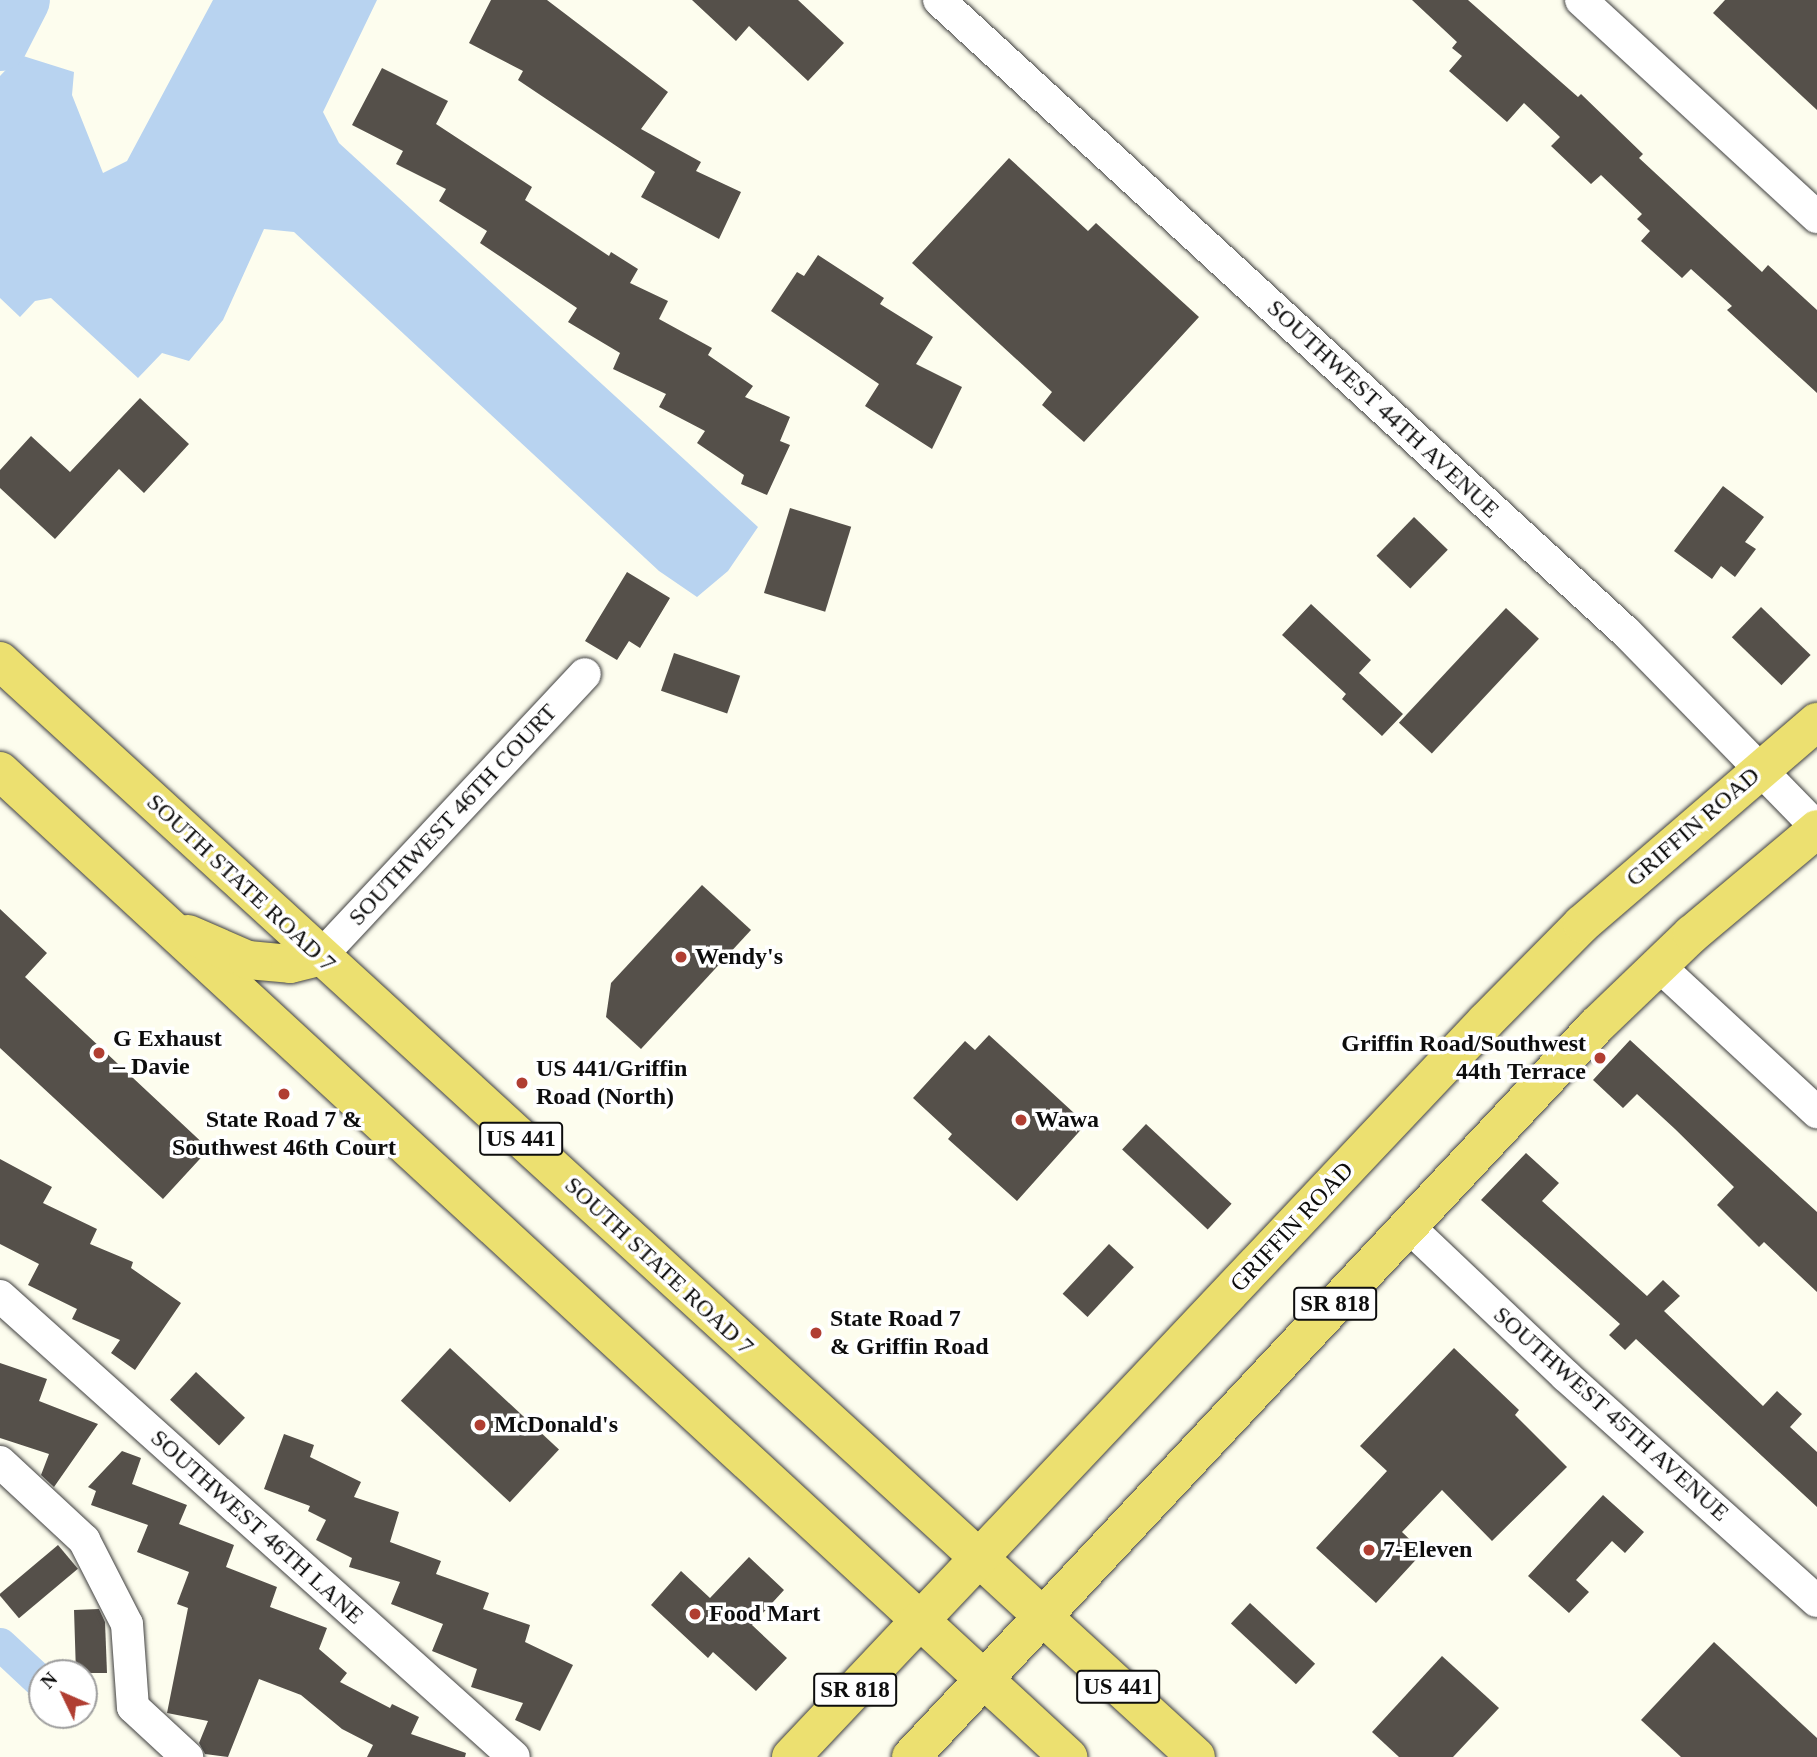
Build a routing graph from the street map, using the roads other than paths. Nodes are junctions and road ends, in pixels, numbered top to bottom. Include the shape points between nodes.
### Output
1 (939, 0) edge
2 (1581, 0) edge
3 (1817, 217) edge
4 (0, 661) edge
5 (585, 674) dead end
6 (1817, 722) edge
7 (1760, 769) junction
8 (0, 771) edge
9 (1817, 828) edge
10 (163, 924) junction
11 (320, 956) junction
12 (1658, 965) junction
13 (1817, 1112) edge
14 (1408, 1226) junction
15 (0, 1296) edge
16 (0, 1462) edge
17 (978, 1561) junction
18 (1817, 1601) edge
19 (1041, 1617) junction
20 (919, 1623) junction
21 (983, 1679) junction
22 (187, 1757) edge
23 (514, 1757) edge
24 (791, 1757) edge
25 (911, 1757) edge
26 (1068, 1757) edge
27 (1196, 1757) edge

1 - 7 street, SOUTHWEST 44TH AVENUE via 1627,633
2 - 3 street
4 - 11 main road, SOUTH STATE ROAD 7 / US 441
5 - 11 street, SOUTHWEST 46TH COURT
6 - 7 main road, GRIFFIN ROAD / SR 818
7 - 9 street, SOUTHWEST 44TH AVENUE
7 - 17 main road, GRIFFIN ROAD / SR 818 via 1582,924 1486,1021
8 - 10 main road
9 - 12 main road, SR 818
10 - 11 main road via 248,960 290,964
10 - 20 main road
11 - 17 main road, SOUTH STATE ROAD 7 / US 441
12 - 13 street
12 - 14 main road, SR 818
14 - 18 street, SOUTHWEST 45TH AVENUE via 1566,1376
14 - 19 main road, SR 818
15 - 23 street, SOUTHWEST 46TH LANE
16 - 22 street via 84,1539 127,1624 133,1707
17 - 19 main road, SOUTH STATE ROAD 7 / US 441
17 - 20 main road, GRIFFIN ROAD / SR 818
19 - 21 main road, SR 818
19 - 27 main road, SOUTH STATE ROAD 7 / US 441
20 - 21 main road
20 - 24 main road, GRIFFIN ROAD / SR 818
21 - 25 main road, SR 818
21 - 26 main road

